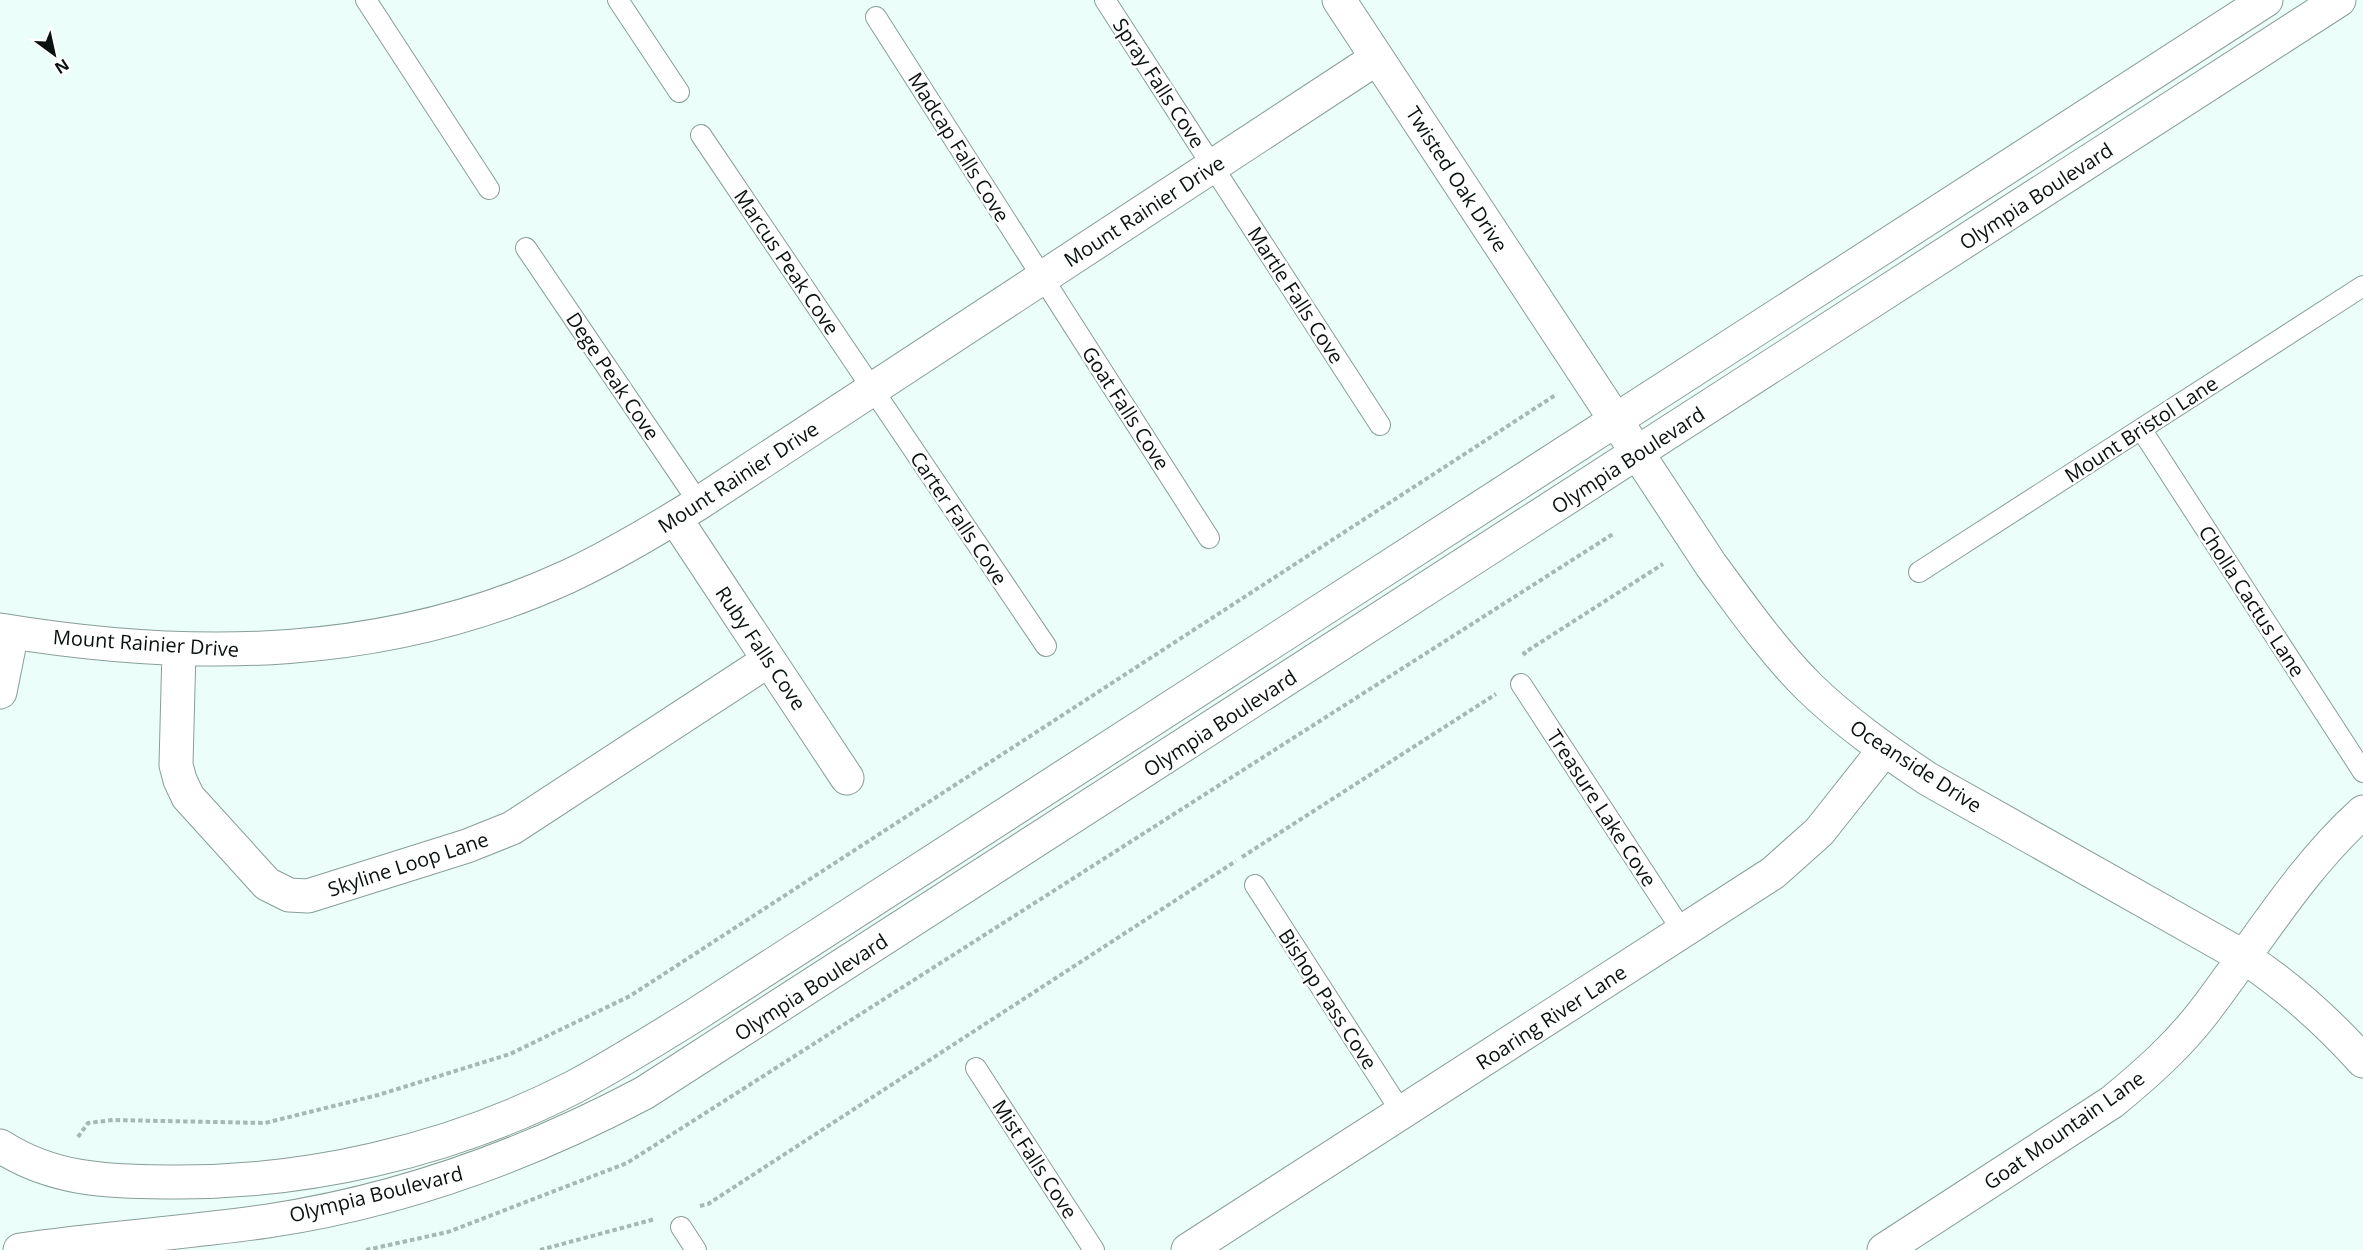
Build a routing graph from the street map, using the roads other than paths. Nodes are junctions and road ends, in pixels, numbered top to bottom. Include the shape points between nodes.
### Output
1 (366, 0) edge
2 (618, 0) edge
3 (1105, 0) edge
4 (1339, 0) edge
5 (2266, 0) edge
6 (2339, 0) edge
7 (876, 17) dead end
8 (1377, 58) junction
9 (679, 92) dead end
10 (701, 135) dead end
11 (1212, 166) junction
12 (489, 189) dead end
13 (526, 248) dead end
14 (1042, 278) junction
15 (2363, 286) edge
16 (1574, 357) joint
17 (873, 389) junction
18 (1616, 420) junction
19 (1380, 425) dead end
20 (2141, 429) junction
21 (1638, 453) junction
22 (687, 511) junction
23 (1209, 538) dead end
24 (1920, 572) dead end
25 (6, 631) edge
26 (1046, 646) dead end
27 (179, 650) junction
28 (769, 660) junction
29 (1513, 686) road end
30 (0, 692) edge
31 (1884, 750) junction
32 (2363, 772) edge
33 (847, 778) dead end
34 (2363, 812) edge
35 (1255, 885) dead end
36 (1683, 932) junction
37 (2244, 957) junction
38 (2363, 1061) edge
39 (976, 1068) dead end
40 (1402, 1113) junction
41 (0, 1146) edge
42 (681, 1227) dead end
43 (21, 1250) edge
44 (696, 1250) edge
45 (1094, 1250) edge
46 (1188, 1250) edge
47 (1884, 1250) edge

1 - 12 lane
2 - 9 lane
3 - 11 lane, Spray Falls Cove
4 - 8 street, Twisted Oak Drive
5 - 18 street, Olympia Boulevard
6 - 21 street, Olympia Boulevard
7 - 14 lane, Madcap Falls Cove
8 - 11 street, Mount Rainier Drive
8 - 16 street, Twisted Oak Drive
10 - 17 lane, Marcus Peak Cove
11 - 14 street, Mount Rainier Drive
11 - 19 lane, Martle Falls Cove
13 - 22 lane, Dege Peak Cove
14 - 17 street, Mount Rainier Drive
14 - 23 lane, Goat Falls Cove
15 - 20 lane, Mount Bristol Lane
16 - 18 street, Oceanside Drive
17 - 22 street, Mount Rainier Drive
17 - 26 lane, Carter Falls Cove
18 - 21 street, Oceanside Drive
18 - 41 street, Olympia Boulevard via 634,1054 521,1111 469,1132 356,1164 243,1180 189,1183 86,1179 36,1165
20 - 24 lane, Mount Bristol Lane
20 - 32 lane, Cholla Cactus Lane
21 - 31 street, Oceanside Drive via 1711,565 1775,650 1808,686
21 - 43 street, Olympia Boulevard via 699,1060 586,1123 458,1175 337,1208 269,1221
22 - 27 street, Mount Rainier Drive via 567,577 475,612 428,625 362,639 294,647
22 - 28 street, Ruby Falls Cove
25 - 27 street, Mount Rainier Drive
25 - 30 street, Mount Rainier Drive
27 - 28 street, Skyline Loop Lane via 176,756 188,797 267,884 289,895 308,896 512,828
28 - 33 street, Ruby Falls Cove
29 - 36 lane, Treasure Lake Cove
31 - 36 street, Roaring River Lane via 1819,832 1796,854
31 - 37 street, Oceanside Drive via 1928,779
34 - 37 street, Goat Mountain Lane via 2318,856
35 - 40 lane, Bishop Pass Cove
36 - 40 street, Roaring River Lane
37 - 38 street, Oceanside Drive via 2311,1007
37 - 47 street, Goat Mountain Lane via 2205,1010 2147,1074 2112,1102
39 - 45 lane, Mist Falls Cove
40 - 46 street, Roaring River Lane
42 - 44 lane

